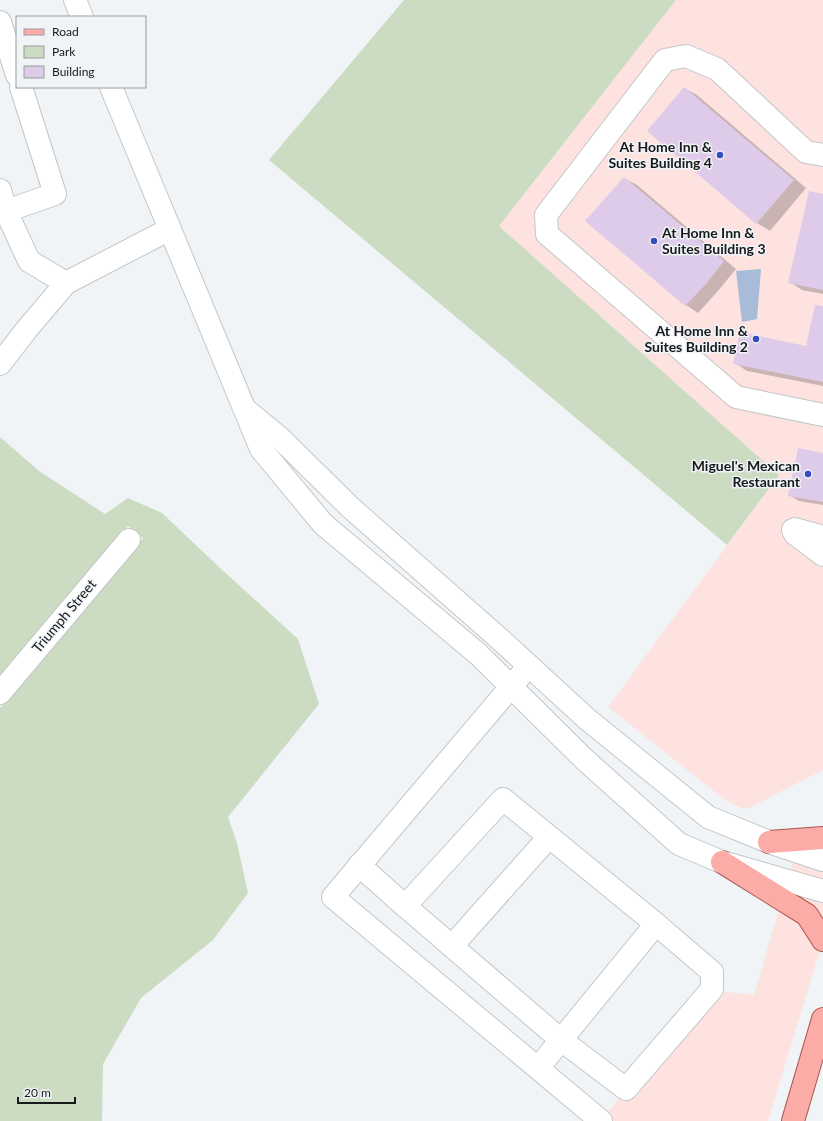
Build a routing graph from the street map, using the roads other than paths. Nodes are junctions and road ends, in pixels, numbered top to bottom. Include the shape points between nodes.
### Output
1 (75, 0) edge
2 (82, 16) edge
3 (0, 22) edge
4 (16, 72) edge
5 (21, 88) edge
6 (111, 88) edge
7 (823, 155) edge
8 (0, 190) edge
9 (6, 211) junction
10 (170, 229) junction
11 (66, 283) junction
12 (0, 364) edge
13 (244, 408) junction
14 (823, 414) edge
15 (823, 537) edge
16 (129, 540) dead end
17 (823, 555) edge
18 (529, 666) junction
19 (510, 686) junction
20 (0, 693) edge
21 (549, 837) junction
22 (823, 838) edge
23 (770, 842) junction
24 (823, 860) edge
25 (722, 862) junction
26 (359, 865) junction
27 (823, 891) edge
28 (405, 906) junction
29 (656, 924) junction
30 (823, 940) edge
31 (452, 946) junction
32 (823, 1019) edge
33 (561, 1040) junction
34 (538, 1068) junction
35 (602, 1121) edge
36 (793, 1121) edge

1 - 2 street
3 - 4 street
5 - 9 street via 55,194
6 - 10 street
7 - 14 street via 806,152 717,69 686,56 665,60 546,215 547,234 736,397
8 - 9 street
9 - 11 street via 29,261
10 - 11 street
10 - 13 street
11 - 12 street
13 - 18 street via 281,439 351,508
13 - 19 street via 261,449 324,524 478,654
15 - 17 street via 792,530
16 - 20 street, Triumph Street
18 - 19 street
18 - 23 street via 587,719 708,817
19 - 25 street via 584,759 679,844
19 - 26 street
21 - 28 street via 503,799
21 - 29 street
21 - 31 street
22 - 23 main road
23 - 24 street
25 - 27 street
25 - 30 main road via 807,915
26 - 28 street
26 - 34 street via 332,897
28 - 31 street
29 - 33 street
29 - 33 street via 712,972 712,989 626,1089
31 - 33 street
32 - 36 main road
33 - 34 street
34 - 35 street

